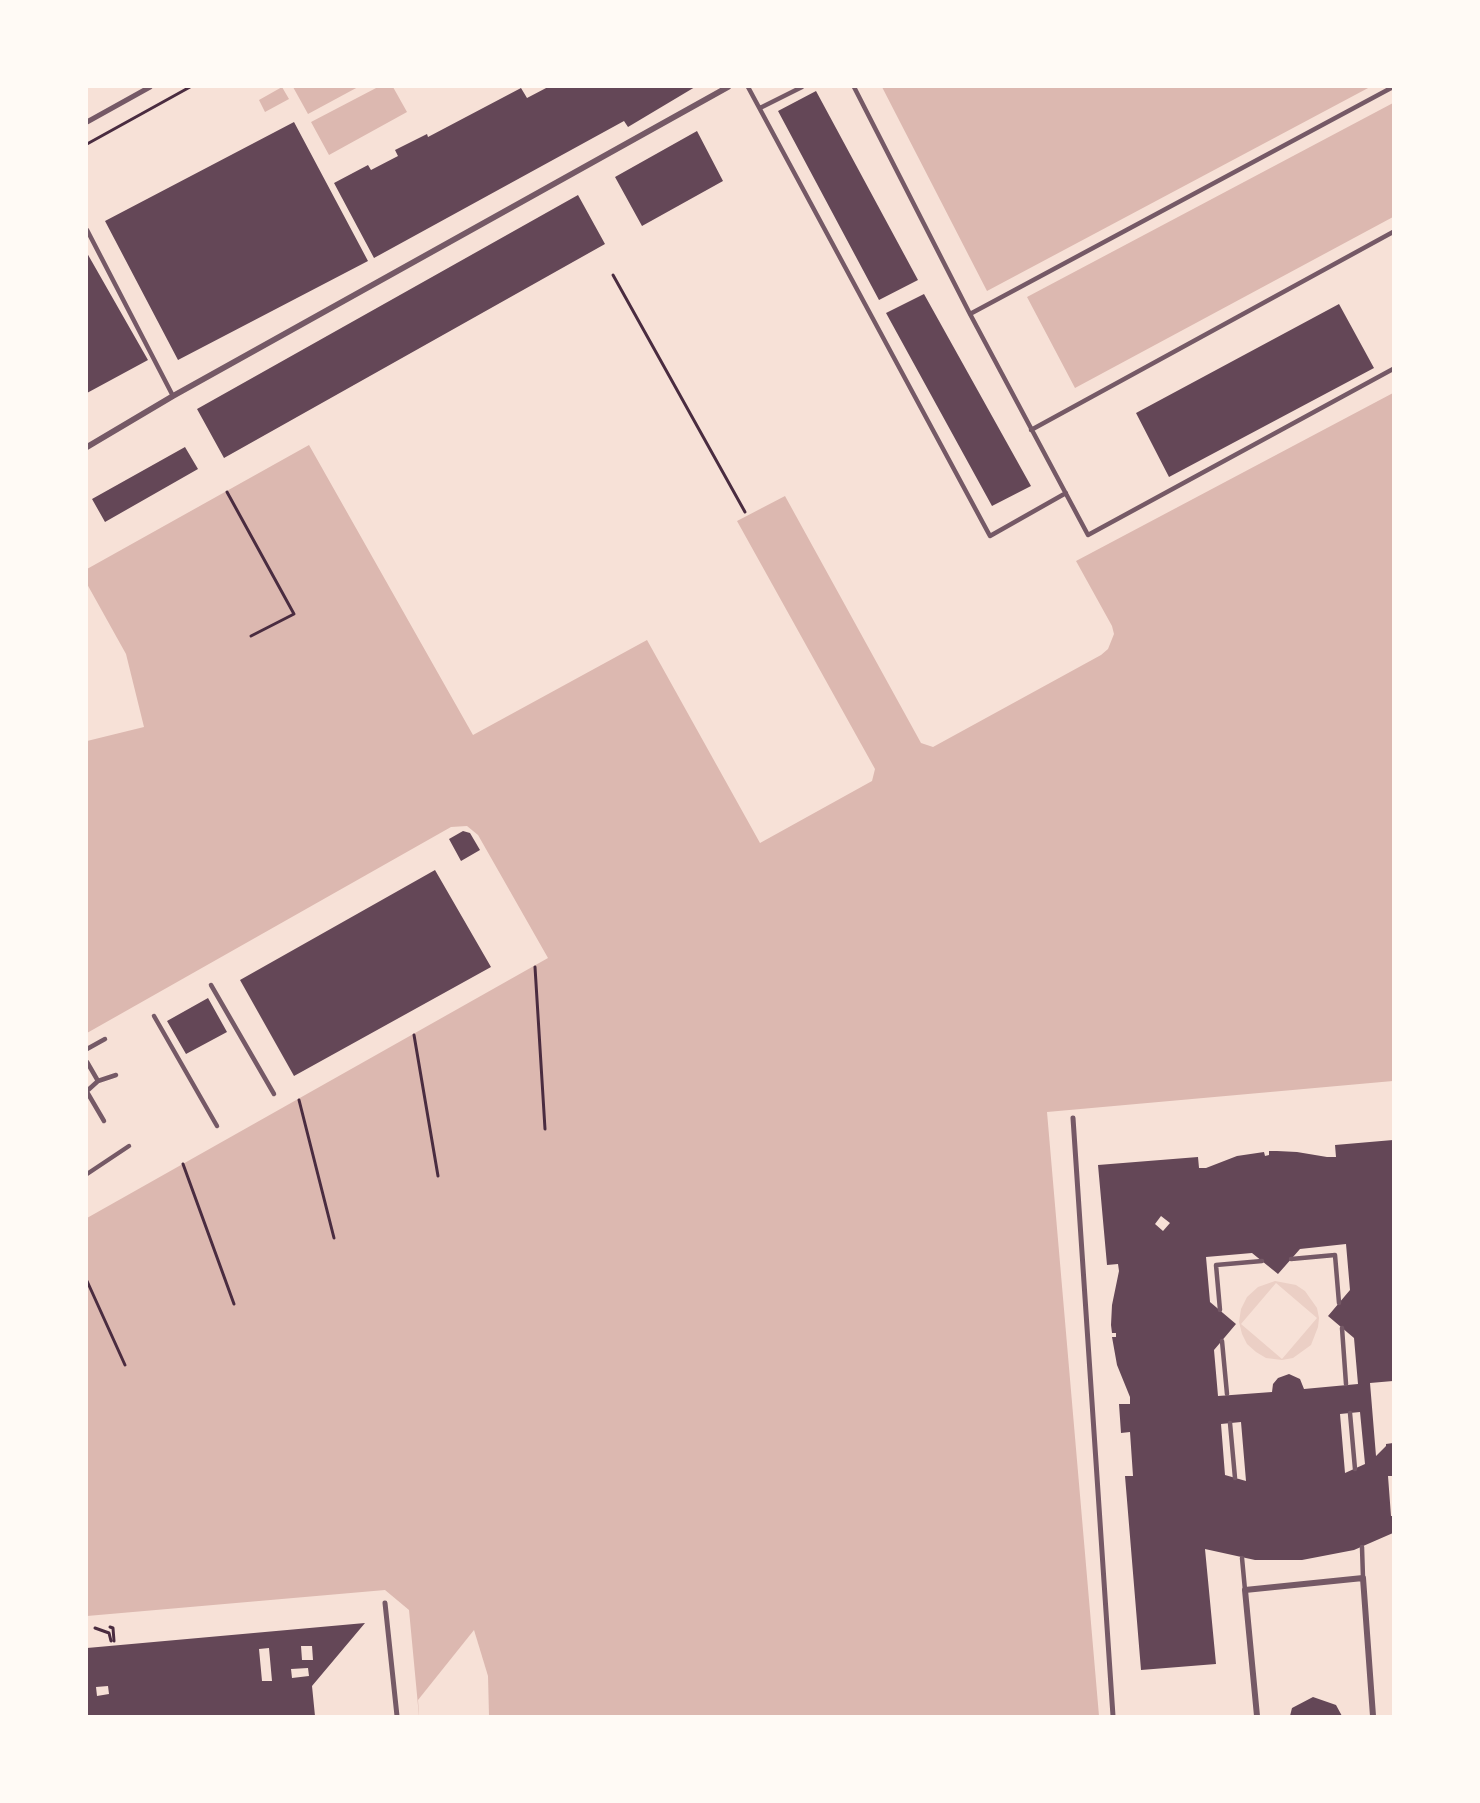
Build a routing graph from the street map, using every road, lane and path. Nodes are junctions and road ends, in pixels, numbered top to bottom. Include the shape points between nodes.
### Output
1 (150, 87) edge
2 (190, 87) edge
3 (728, 87) edge
4 (748, 87) edge
5 (802, 87) edge
6 (854, 87) edge
7 (1393, 87) edge
8 (760, 108) junction
9 (87, 122) edge
10 (87, 144) edge
11 (87, 230) edge
12 (1393, 232) edge
13 (613, 275) dead end
14 (970, 314) junction
15 (1393, 369) edge
16 (174, 396) junction
17 (1031, 430) junction
18 (87, 447) edge
19 (227, 492) dead end
20 (1066, 493) junction
21 (745, 512) dead end
22 (251, 636) dead end
23 (535, 967) dead end
24 (211, 985) dead end
25 (154, 1016) dead end
26 (414, 1035) dead end
27 (105, 1040) dead end
28 (87, 1049) edge
29 (87, 1062) edge
30 (116, 1075) dead end
31 (98, 1081) junction
32 (87, 1091) edge
33 (273, 1094) dead end
34 (299, 1100) dead end
35 (1073, 1118) dead end
36 (104, 1121) dead end
37 (217, 1126) dead end
38 (545, 1129) dead end
39 (129, 1146) dead end
40 (183, 1164) dead end
41 (87, 1174) edge
42 (438, 1176) dead end
43 (334, 1238) dead end
44 (1291, 1258) dead end
45 (1262, 1261) dead end
46 (87, 1281) edge
47 (1340, 1303) dead end
48 (234, 1304) dead end
49 (1220, 1310) dead end
50 (1342, 1328) dead end
51 (1222, 1341) dead end
52 (125, 1365) dead end
53 (1347, 1384) dead end
54 (1227, 1395) dead end
55 (1350, 1413) dead end
56 (1230, 1423) dead end
57 (1355, 1469) dead end
58 (1235, 1478) dead end
59 (1362, 1547) dead end
60 (1242, 1558) dead end
61 (1363, 1578) junction
62 (1245, 1590) junction
63 (385, 1604) dead end
64 (110, 1627) dead end
65 (95, 1628) dead end
66 (398, 1716) edge
67 (1113, 1716) edge
68 (1257, 1716) edge
69 (1373, 1716) edge

1 - 9 street
2 - 10 path
3 - 16 street
4 - 8 lane
5 - 8 lane
6 - 14 lane
7 - 14 lane
8 - 20 lane via 990,537
11 - 16 lane
12 - 17 lane
13 - 21 path
14 - 17 lane
15 - 20 lane via 1088,535
16 - 18 street
17 - 20 lane
19 - 22 path via 294,614
23 - 38 path
24 - 33 lane
25 - 37 lane
26 - 42 path
27 - 28 lane
29 - 31 lane
30 - 31 lane
31 - 32 lane
32 - 36 lane
34 - 43 path
35 - 67 street
39 - 41 lane
40 - 48 path
44 - 47 lane via 1335,1254
45 - 49 lane via 1216,1265
46 - 52 path
50 - 53 lane
51 - 54 lane
55 - 57 lane
56 - 58 lane
59 - 61 lane
60 - 62 lane
61 - 62 street
61 - 69 street
62 - 68 street
63 - 66 street
64 - 65 path via 112,1641 109,1633

